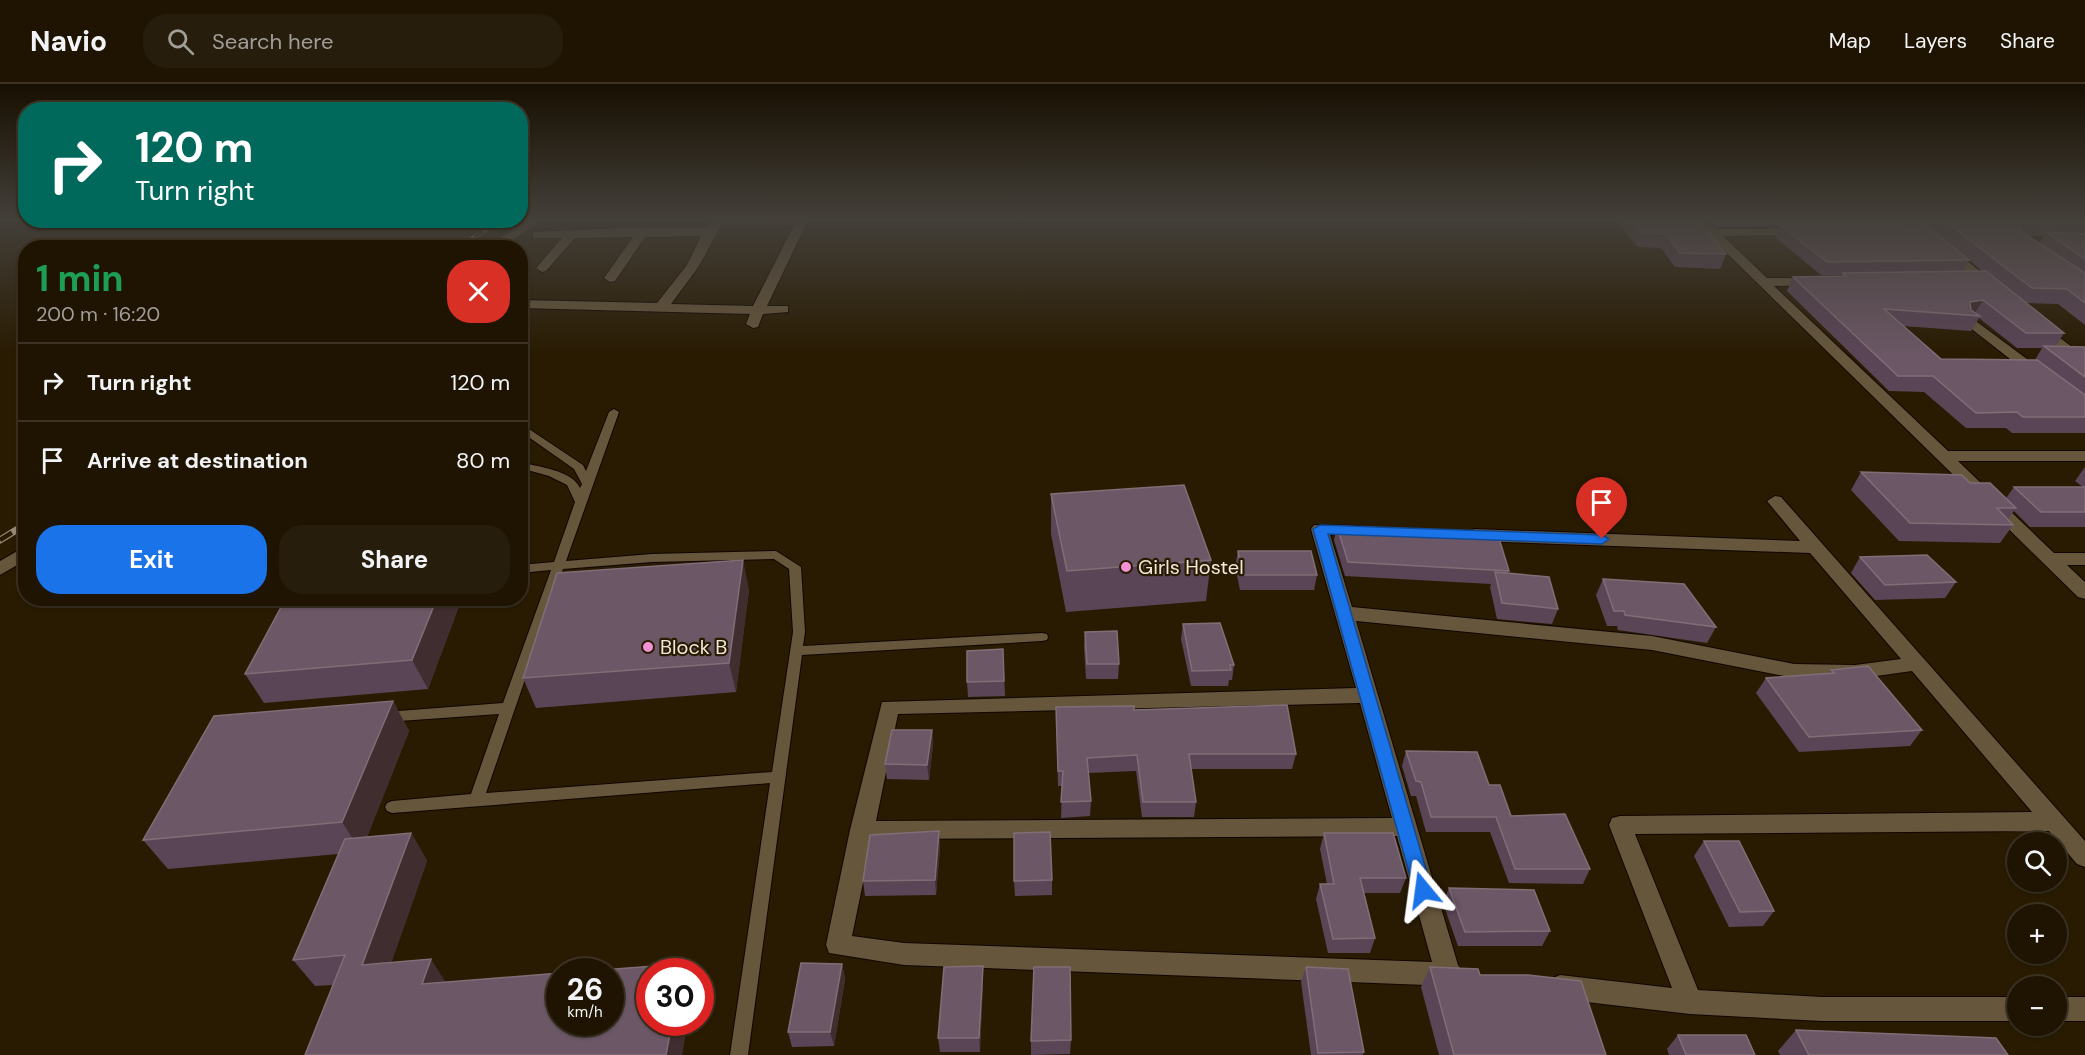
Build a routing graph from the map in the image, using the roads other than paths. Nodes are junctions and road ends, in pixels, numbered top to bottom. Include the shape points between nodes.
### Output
1 (546, 263) edge
2 (620, 263) edge
3 (694, 263) edge
4 (781, 263) edge
5 (1744, 263) edge
6 (1962, 263) edge
7 (542, 268) dead end
8 (610, 278) dead end
9 (1957, 279) edge
10 (1981, 279) junction
11 (1832, 281) edge
12 (1763, 282) junction
13 (1998, 293) edge
14 (528, 304) edge
15 (662, 306) junction
16 (783, 309) dead end
17 (758, 310) junction
18 (1969, 320) edge
19 (2032, 321) edge
20 (753, 324) dead end
21 (2013, 354) junction
22 (2080, 356) edge
23 (2049, 382) edge
24 (614, 412) dead end
25 (528, 432) edge
26 (1944, 456) junction
27 (2085, 456) edge
28 (528, 467) edge
29 (587, 484) junction
30 (1775, 501) dead end
31 (582, 502) junction
32 (1379, 531) edge
33 (1461, 534) edge
34 (1814, 547) junction
35 (18, 557) edge
36 (2050, 559) junction
37 (2085, 559) edge
38 (559, 566) junction
39 (528, 568) edge
40 (0, 569) edge
41 (2085, 592) edge
42 (1344, 613) junction
43 (1042, 638) dead end
44 (796, 651) junction
45 (1916, 663) junction
46 (1367, 695) junction
47 (507, 708) junction
48 (367, 718) edge
49 (778, 777) junction
50 (476, 800) junction
51 (392, 807) dead end
52 (2055, 822) junction
53 (1405, 827) junction
54 (861, 830) junction
55 (2085, 857) edge
56 (1540, 984) edge
57 (1689, 1002) junction
58 (2007, 1009) edge
59 (2067, 1009) edge
60 (2085, 1009) edge
61 (739, 1055) edge

1 - 7 street
2 - 8 street
3 - 15 street
4 - 17 street
5 - 12 street
6 - 10 street
9 - 10 street
10 - 13 street
11 - 12 street
12 - 26 street
14 - 15 street
15 - 17 street
16 - 17 street
17 - 20 street
18 - 21 street
19 - 22 street
21 - 22 street
21 - 23 street
24 - 29 lane
25 - 29 lane via 579,467
26 - 27 street
26 - 36 street
28 - 31 lane via 572,483
29 - 31 lane
30 - 34 street
31 - 38 lane
32 - 42 street via 1320,529
33 - 34 street
34 - 45 street
35 - 40 street
36 - 37 street
36 - 41 street
38 - 39 lane
38 - 44 lane via 652,558 776,555 795,567 799,632
38 - 47 lane
42 - 45 street via 1689,647 1753,665 1818,674 1887,670
42 - 46 street
43 - 44 lane
44 - 49 lane
45 - 52 street
46 - 53 street
46 - 54 street via 889,707
47 - 48 lane
47 - 50 lane
49 - 50 lane
49 - 61 lane
50 - 51 lane
52 - 55 street
52 - 57 street via 1620,825
53 - 54 street
53 - 54 street via 1459,975 916,954 838,945
56 - 57 street
57 - 58 street via 1822,1009
59 - 60 street

